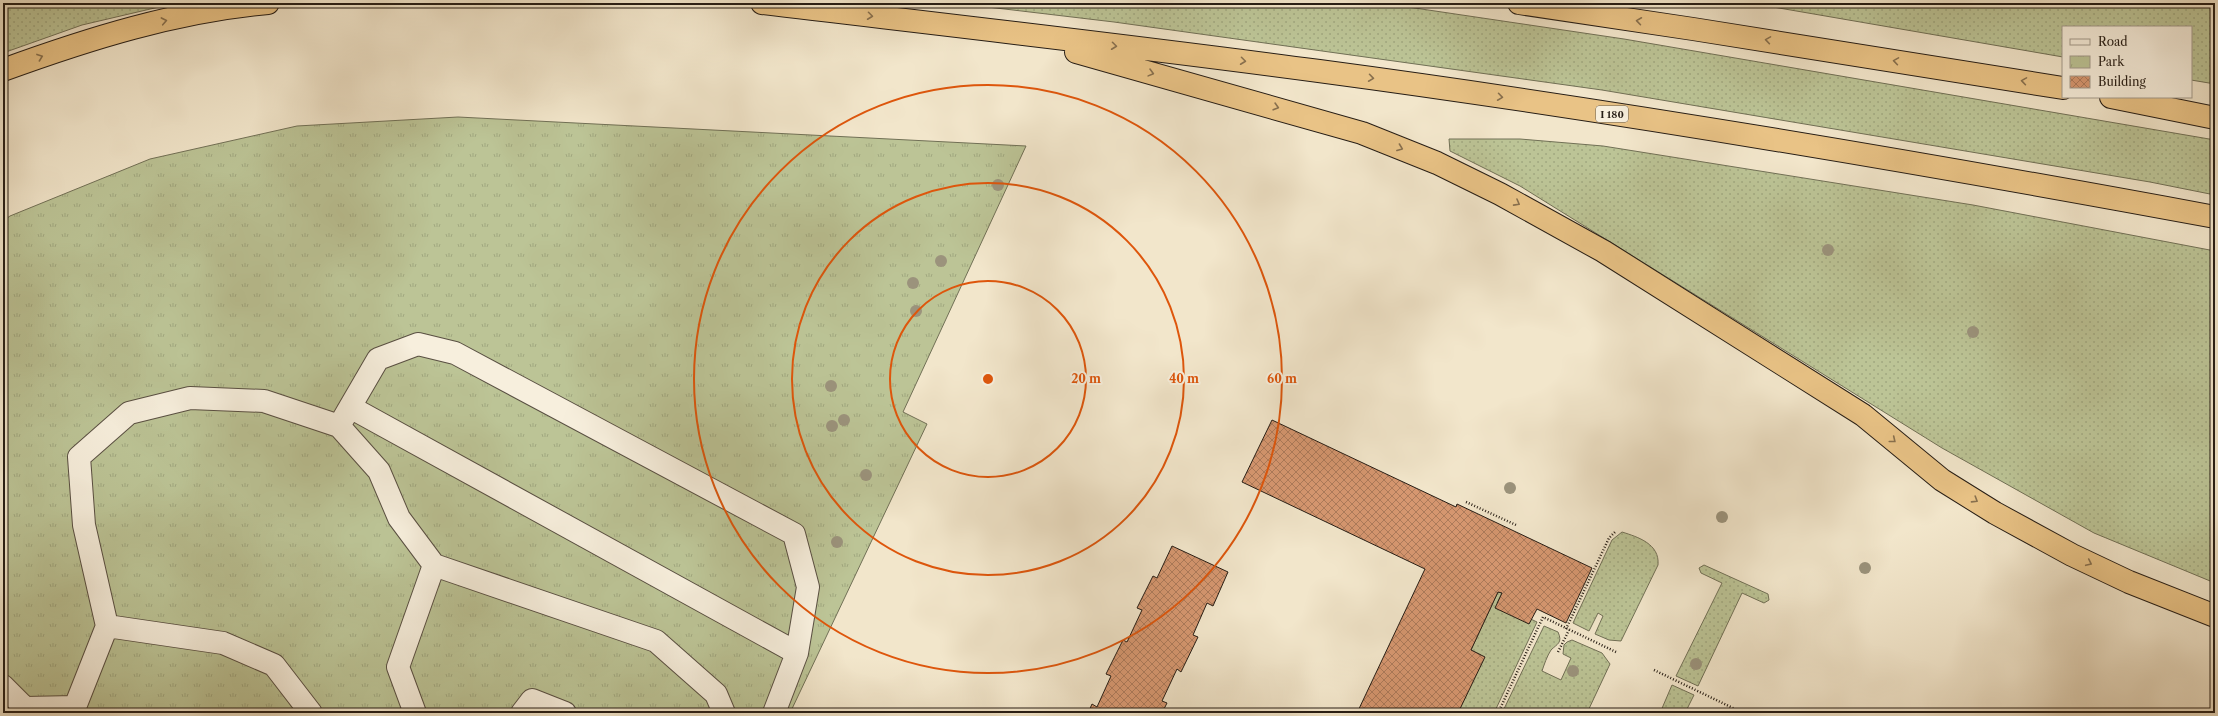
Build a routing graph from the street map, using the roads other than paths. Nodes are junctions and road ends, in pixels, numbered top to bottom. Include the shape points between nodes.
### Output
1 (268, 3) edge
2 (762, 3) edge
3 (1519, 3) edge
4 (1005, 32) junction
5 (3, 70) edge
6 (2062, 88) edge
7 (2116, 98) edge
8 (2215, 118) edge
9 (2215, 218) edge
10 (350, 407) junction
11 (339, 426) junction
12 (434, 565) junction
13 (2215, 616) edge
14 (108, 626) junction
15 (797, 653) junction
16 (3, 686) edge
17 (77, 710) edge
18 (25, 711) edge
19 (311, 713) edge
20 (415, 713) edge
21 (522, 713) edge
22 (565, 713) edge
23 (724, 713) edge
24 (774, 713) edge

5 -> 1 highway via 74,44 149,24
2 -> 4 highway, I 180
6 -> 3 highway via 1693,28
4 -> 9 highway, I 180 via 1321,71 1529,102 2032,183
4 -> 13 highway via 1348,129 1438,163 1500,194 1617,260 1863,415 1942,480 1995,513 2079,559
7 - 8 highway
10 - 11 lane
10 - 15 lane
10 - 15 lane via 378,359 418,344 455,353 794,534 808,587
11 - 12 lane via 379,472 399,518
11 - 14 lane via 264,401 190,398 129,414 79,457 84,525
12 - 20 lane via 398,667
12 - 23 lane via 656,641 716,694
14 - 17 lane
14 - 19 lane via 230,646 274,665
15 - 24 lane
16 - 18 lane
17 - 18 lane
21 - 22 lane via 532,700

